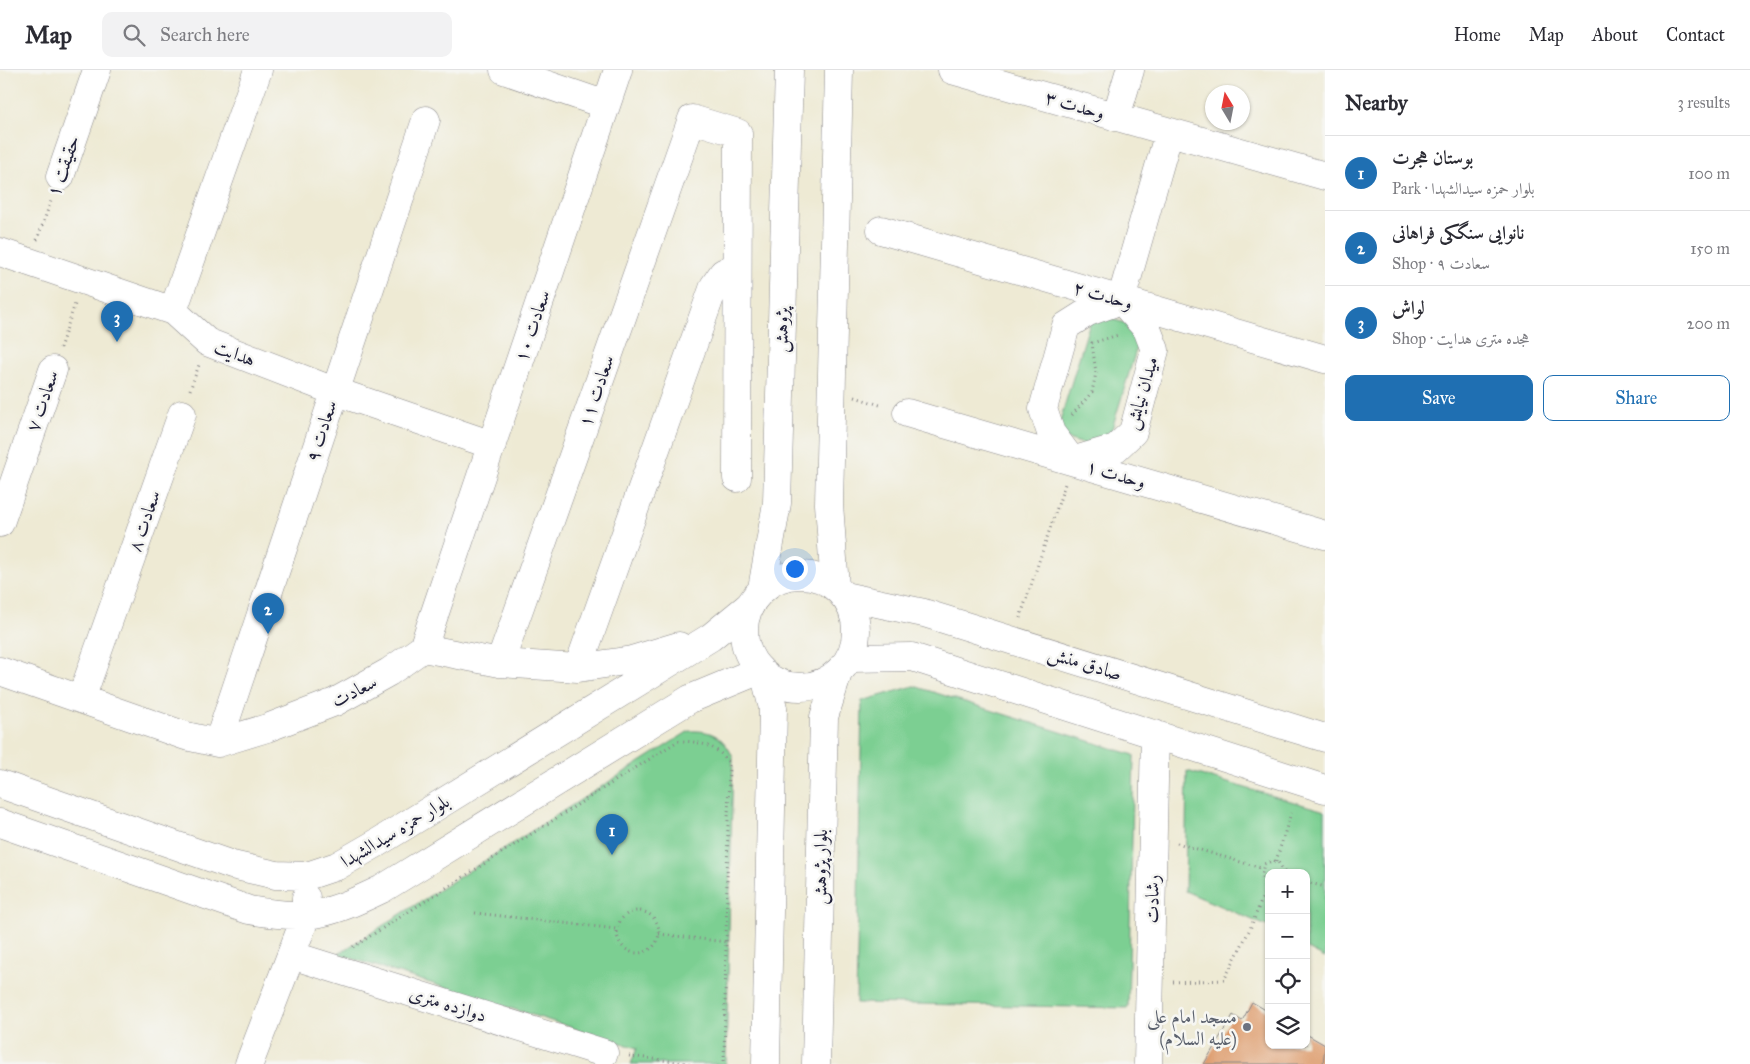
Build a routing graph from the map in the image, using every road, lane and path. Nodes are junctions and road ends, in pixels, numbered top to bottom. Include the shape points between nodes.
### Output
1 (97, 70) edge
2 (258, 70) edge
3 (504, 70) edge
4 (618, 70) edge
5 (789, 70) edge
6 (839, 70) edge
7 (952, 70) edge
8 (1130, 70) edge
9 (606, 105) junction
10 (1116, 116) junction
11 (426, 120) dead end
12 (1169, 132) junction
13 (1325, 176) edge
14 (60, 177) joint
15 (881, 230) dead end
16 (0, 252) edge
17 (29, 262) junction
18 (737, 266) junction
19 (83, 280) junction
20 (1121, 300) junction
21 (172, 310) junction
22 (207, 342) junction
23 (1325, 359) edge
24 (53, 370) joint
25 (832, 390) junction
26 (334, 391) junction
27 (907, 413) joint
28 (182, 414) joint
29 (1076, 422) dead end
30 (492, 444) junction
31 (1072, 461) junction
32 (737, 478) dead end
33 (0, 523) edge
34 (1325, 535) edge
35 (839, 591) junction
36 (756, 597) junction
37 (711, 637) junction
38 (1013, 640) junction
39 (423, 648) junction
40 (500, 663) junction
41 (844, 666) junction
42 (578, 668) junction
43 (0, 671) edge
44 (762, 673) junction
45 (81, 699) junction
46 (1155, 734) junction
47 (1325, 738) edge
48 (218, 743) junction
49 (0, 784) edge
50 (1325, 788) edge
51 (1291, 813) dead end
52 (0, 823) edge
53 (1153, 835) junction
54 (1276, 861) junction
55 (1261, 868) junction
56 (1284, 869) edge
57 (307, 876) junction
58 (1265, 882) edge
59 (1310, 883) edge
60 (1325, 887) edge
61 (1265, 892) edge
62 (474, 913) dead end
63 (306, 916) junction
64 (617, 930) junction
65 (659, 934) junction
66 (726, 942) junction
67 (291, 955) junction
68 (325, 965) junction
69 (1150, 983) junction
70 (604, 1053) joint
71 (249, 1064) edge
72 (693, 1064) edge
73 (724, 1064) edge
74 (766, 1064) edge
75 (816, 1064) edge
76 (1148, 1064) edge

1 - 14 street, حقیقت ۱
2 - 21 street
3 - 9 street
4 - 9 street, سعادت ۱۰
5 - 36 street, پژوهش via 777,503
6 - 25 street
7 - 10 street, وحدت ۳
8 - 10 street
9 - 30 street, سعادت ۱۰
10 - 12 street, وحدت ۳
11 - 26 street, سعادت ۹
12 - 13 street, وحدت ۳
12 - 20 street
14 - 17 path, حقیقت ۱
15 - 20 street, وحدت ۲
16 - 17 street
17 - 19 street
18 - 32 street
18 - 40 street, سعادت ۱۱ via 738,133 692,119
18 - 42 street via 723,273 714,286
19 - 21 street
19 - 24 path, سعادت ۷
20 - 23 street, وحدت ۲
20 - 29 path via 1120,334 1092,343 1096,373 1092,392 1071,414
20 - 31 street via 1088,312 1066,326 1043,410 1051,433
20 - 31 street, میدان نیایش via 1147,329 1155,350 1133,432 1116,448
21 - 22 street, هدایت
22 - 26 street, هدایت
22 - 28 path
24 - 33 street, سعادت ۷
25 - 27 path
25 - 35 street via 829,504
26 - 30 street, هدایت
26 - 48 street, سعادت ۹
27 - 31 street, وحدت ۱
28 - 45 street, سعادت ۸
30 - 39 street, سعادت ۱۰
31 - 34 street, وحدت ۱
31 - 38 path
35 - 36 street via 818,577 798,574 779,579
35 - 38 street, صادق منش
35 - 41 street via 848,601 856,619 856,639
36 - 37 street, بلوار حمزه سیدالشهدا
36 - 44 street via 744,623 744,643 752,662
37 - 42 street via 632,660
37 - 57 street, بلوار حمزه سیدالشهدا via 377,843 337,866
38 - 47 street, صادق منش
39 - 40 street
39 - 48 street, سعادت via 389,672 335,702
40 - 42 street
41 - 44 street via 822,684 802,688 782,685
41 - 46 street via 912,658
41 - 75 street, بلوار پژوهش via 824,717
43 - 45 street, سعادت
44 - 63 street via 690,699 382,889 341,909
44 - 74 street via 773,708
45 - 48 street, سعادت via 186,736
46 - 50 street
46 - 53 street, رشادت
49 - 57 street, بلوار حمزه سیدالشهدا via 232,864 276,875
51 - 54 path
52 - 63 street via 249,910
53 - 55 path
53 - 69 street, رشادت
54 - 55 path
54 - 56 path
55 - 58 path via 1261,877
57 - 63 street
59 - 60 path
61 - 69 path via 1224,980
62 - 64 path
63 - 67 street
64 - 65 path via 621,945 635,953 651,949
64 - 65 path via 625,915 640,911 655,919
65 - 66 path
66 - 68 path via 729,763 722,752 696,741 678,741
66 - 73 path
67 - 68 street, دوازده متری
67 - 71 street
68 - 70 street, دوازده متری
69 - 76 street, رشادت
70 - 72 path

